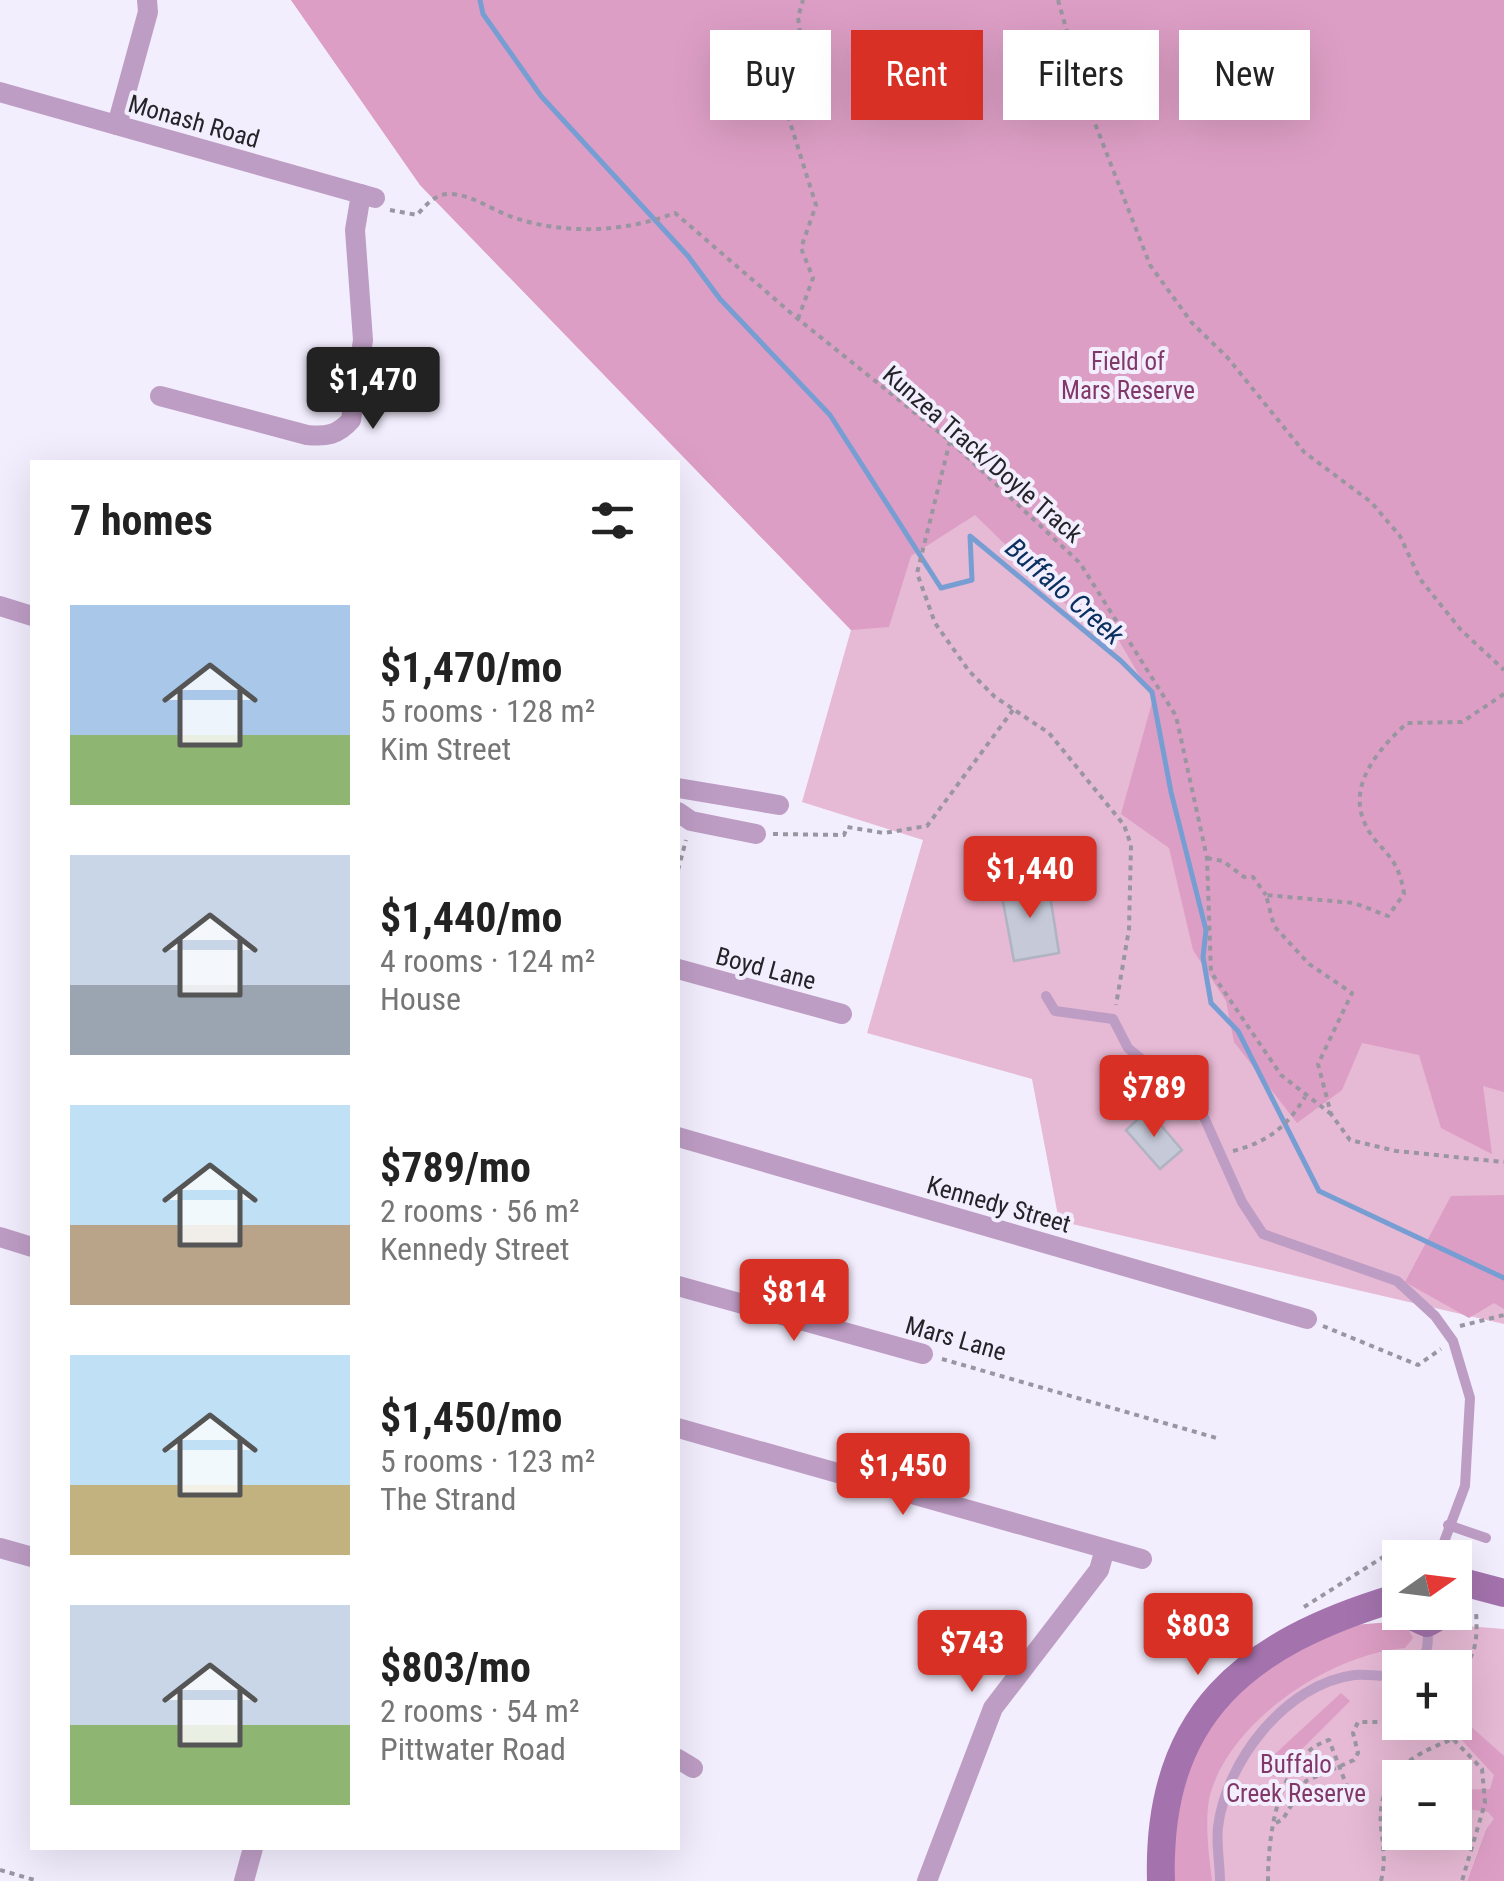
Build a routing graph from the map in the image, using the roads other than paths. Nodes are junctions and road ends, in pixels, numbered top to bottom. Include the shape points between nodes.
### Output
1 (147, 0) edge
2 (0, 92) edge
3 (117, 124) junction
4 (160, 396) dead end
5 (0, 606) edge
6 (30, 615) edge
7 (680, 788) edge
8 (779, 805) dead end
9 (684, 816) edge
10 (756, 834) road end
11 (680, 970) edge
12 (1046, 996) dead end
13 (842, 1014) dead end
14 (680, 1137) edge
15 (0, 1238) edge
16 (30, 1246) edge
17 (680, 1287) edge
18 (1308, 1319) road end
19 (923, 1354) road end
20 (680, 1429) edge
21 (1448, 1525) junction
22 (1486, 1538) dead end
23 (1443, 1540) edge
24 (0, 1548) edge
25 (1105, 1549) junction
26 (30, 1556) edge
27 (1142, 1559) dead end
28 (1472, 1585) edge
29 (1504, 1593) edge
30 (1382, 1614) edge
31 (1382, 1674) edge
32 (253, 1850) edge
33 (244, 1881) edge
34 (927, 1881) edge
35 (1161, 1881) edge
36 (1220, 1881) edge

1 - 3 street
2 - 3 street, Monash Road
3 - 4 street, Monash Road via 368,196 354,230 363,340 350,420 342,430 307,435
5 - 6 street
7 - 8 street
9 - 10 street
11 - 13 street, Boyd Lane
12 - 21 lane via 1055,1011 1113,1019 1128,1048 1199,1106 1242,1202 1264,1234 1397,1281 1452,1339 1470,1398 1465,1486
14 - 18 street, Kennedy Street
15 - 16 street
17 - 19 street, Mars Lane
20 - 25 street
21 - 22 lane
21 - 23 lane
24 - 26 street
25 - 27 street
25 - 34 street via 1099,1570 993,1708
28 - 29 main road
30 - 35 main road via 1289,1640 1207,1711 1165,1795
31 - 36 lane via 1354,1675 1312,1689 1281,1712 1246,1754 1218,1826
32 - 33 street

